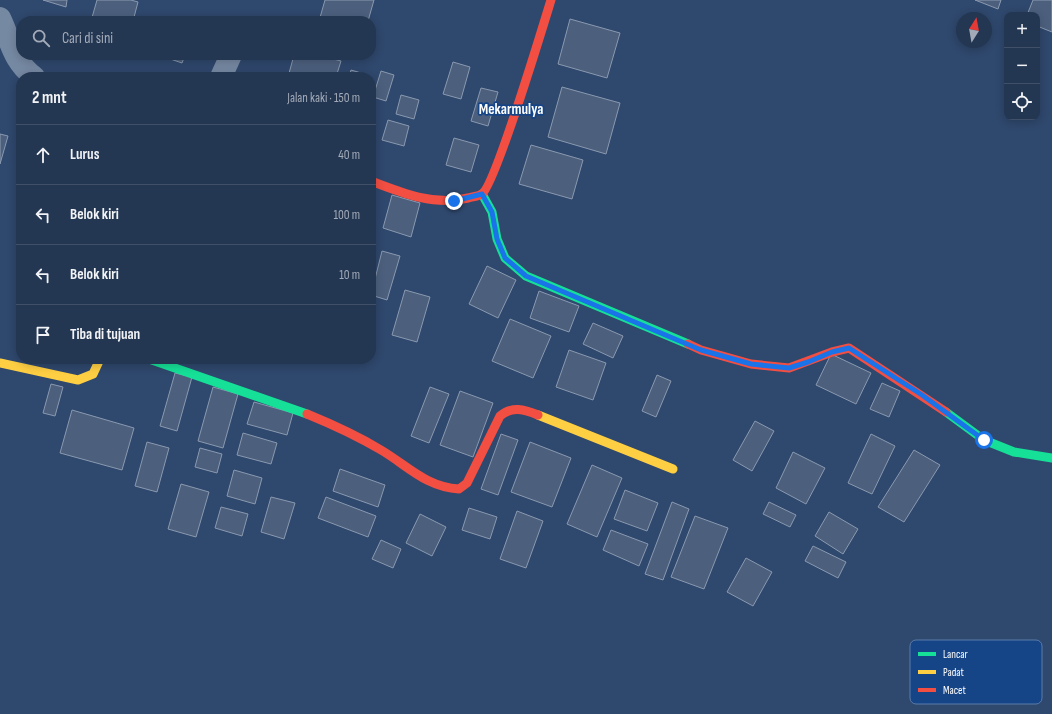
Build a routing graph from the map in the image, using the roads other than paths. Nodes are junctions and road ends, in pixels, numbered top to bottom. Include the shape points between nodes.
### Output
1 (551, 0) edge
2 (0, 18) edge
3 (16, 57) edge
4 (18, 60) edge
5 (229, 60) edge
6 (28, 72) edge
7 (223, 72) edge
8 (376, 183) edge
9 (482, 194) junction
10 (0, 363) edge
11 (98, 364) edge
12 (163, 364) edge
13 (1052, 458) edge
14 (673, 469) dead end

1 - 9 street via 503,147 488,186
2 - 3 street
4 - 6 street
5 - 7 street
8 - 9 street via 433,200 454,201
9 - 13 street via 492,212 497,239 505,258 526,276 701,350 751,364 789,368 849,348 922,395 984,440 1014,452
10 - 11 street via 78,380 88,378 96,371
12 - 14 street via 309,415 382,450 423,479 444,488 459,489 467,483 500,416 508,409 514,408 528,411

